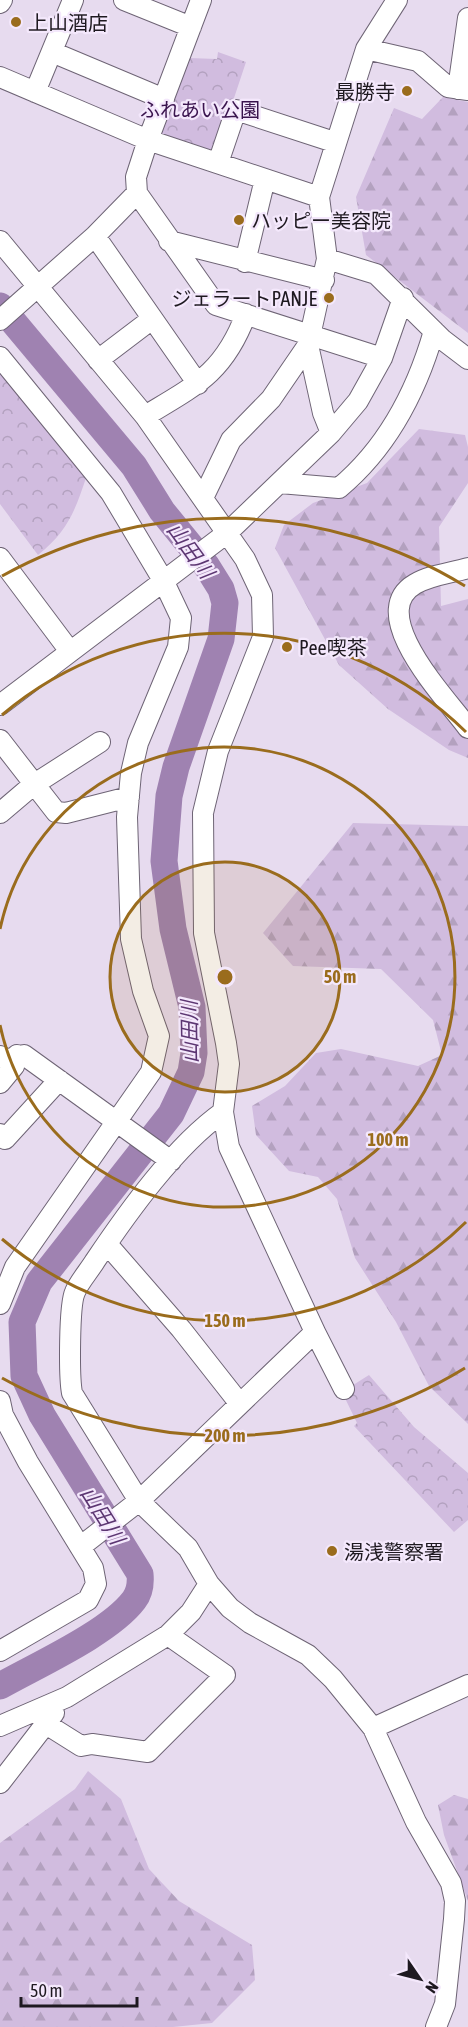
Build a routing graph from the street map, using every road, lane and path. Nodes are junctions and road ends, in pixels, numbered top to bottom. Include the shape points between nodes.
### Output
1 (74, 0) edge
2 (124, 0) edge
3 (201, 0) edge
4 (398, 0) edge
5 (468, 18) edge
6 (191, 27) junction
7 (366, 49) junction
8 (52, 51) junction
9 (0, 77) edge
10 (463, 89) edge
11 (35, 92) junction
12 (164, 99) junction
13 (148, 140) junction
14 (334, 142) junction
15 (218, 164) junction
16 (265, 179) junction
17 (137, 193) junction
18 (319, 197) junction
19 (95, 236) junction
20 (0, 241) edge
21 (168, 241) junction
22 (327, 259) junction
23 (245, 262) junction
24 (324, 280) junction
25 (34, 290) junction
26 (403, 298) junction
27 (246, 314) junction
28 (152, 319) junction
29 (0, 320) edge
30 (434, 331) junction
31 (310, 339) junction
32 (0, 357) edge
33 (382, 358) junction
34 (468, 359) edge
35 (98, 360) junction
36 (198, 384) junction
37 (145, 416) junction
38 (331, 433) junction
39 (280, 483) junction
40 (203, 498) junction
41 (221, 538) junction
42 (0, 558) edge
43 (468, 568) edge
44 (167, 577) junction
45 (69, 650) junction
46 (2, 699) edge
47 (468, 728) edge
48 (0, 740) edge
49 (100, 742) dead end
50 (33, 785) junction
51 (129, 797) junction
52 (0, 813) edge
53 (8, 1056) edge
54 (59, 1080) junction
55 (0, 1083) edge
56 (223, 1112) junction
57 (119, 1122) junction
58 (0, 1134) edge
59 (168, 1158) junction
60 (107, 1244) junction
61 (1, 1297) edge
62 (315, 1332) junction
63 (344, 1389) dead end
64 (0, 1401) edge
65 (240, 1404) junction
66 (135, 1505) junction
67 (86, 1543) junction
68 (209, 1584) junction
69 (168, 1635) junction
70 (0, 1651) edge
71 (468, 1685) edge
72 (67, 1696) junction
73 (46, 1724) junction
74 (0, 1726) edge
75 (373, 1728) junction
76 (0, 1783) edge
77 (454, 1919) junction
78 (468, 1938) edge
79 (436, 2027) edge

1 - 8 street
2 - 6 street
3 - 6 street
4 - 7 street
5 - 10 street
6 - 12 street
7 - 10 street via 418,62 448,87
7 - 14 street
8 - 11 street
8 - 12 street
9 - 11 street
11 - 13 street
12 - 13 street
13 - 15 street
13 - 17 street via 136,177
14 - 15 street via 236,110
14 - 18 street
15 - 16 street
16 - 18 street
16 - 23 street
17 - 19 street
17 - 21 street
18 - 22 street
19 - 25 street
19 - 28 street
20 - 25 street
21 - 23 street
21 - 27 street via 216,305
22 - 24 street
22 - 26 street via 376,274
23 - 24 street
24 - 31 street
25 - 29 street
25 - 35 street
26 - 30 street
26 - 33 street
27 - 31 street
27 - 36 street via 226,353
28 - 35 street
28 - 36 street
30 - 34 street
30 - 39 street via 411,394 392,427 351,477 339,488
31 - 33 street
31 - 38 street via 323,413
31 - 40 street via 271,399 231,440
32 - 44 street via 111,492
33 - 38 street via 358,401
35 - 37 street
36 - 37 street
37 - 40 street
38 - 39 street
39 - 41 street
40 - 41 street
41 - 44 street
41 - 56 street via 245,559 262,595 263,637 218,751 203,813 204,933 228,1064
42 - 45 street
43 - 47 street via 416,583 402,598 397,614 408,645
44 - 45 street
44 - 51 street via 181,618 178,647 138,743
45 - 46 street
48 - 50 street
49 - 50 street
50 - 51 street via 51,809 60,814
50 - 52 street
51 - 57 street via 131,939 159,1036 151,1072
53 - 54 street via 24,1055
53 - 55 street via 14,1066
54 - 57 street
54 - 58 street via 5,1139
56 - 59 street
56 - 62 street via 229,1147
57 - 59 street
57 - 61 street via 15,1267
59 - 60 street
60 - 65 street
60 - 66 street via 74,1293 69,1378 78,1405
62 - 63 street
62 - 65 street
64 - 67 street via 3,1415 28,1462
65 - 66 street
66 - 67 street
66 - 68 street via 188,1548
67 - 70 street via 96,1584 88,1600
68 - 69 street via 191,1612
68 - 75 street via 238,1615 308,1655
69 - 72 street
69 - 73 street via 225,1675 148,1752 81,1746
71 - 75 street
72 - 73 street
72 - 74 street
73 - 76 street
75 - 77 street via 416,1822 451,1883
77 - 78 street
77 - 79 street via 445,2004

